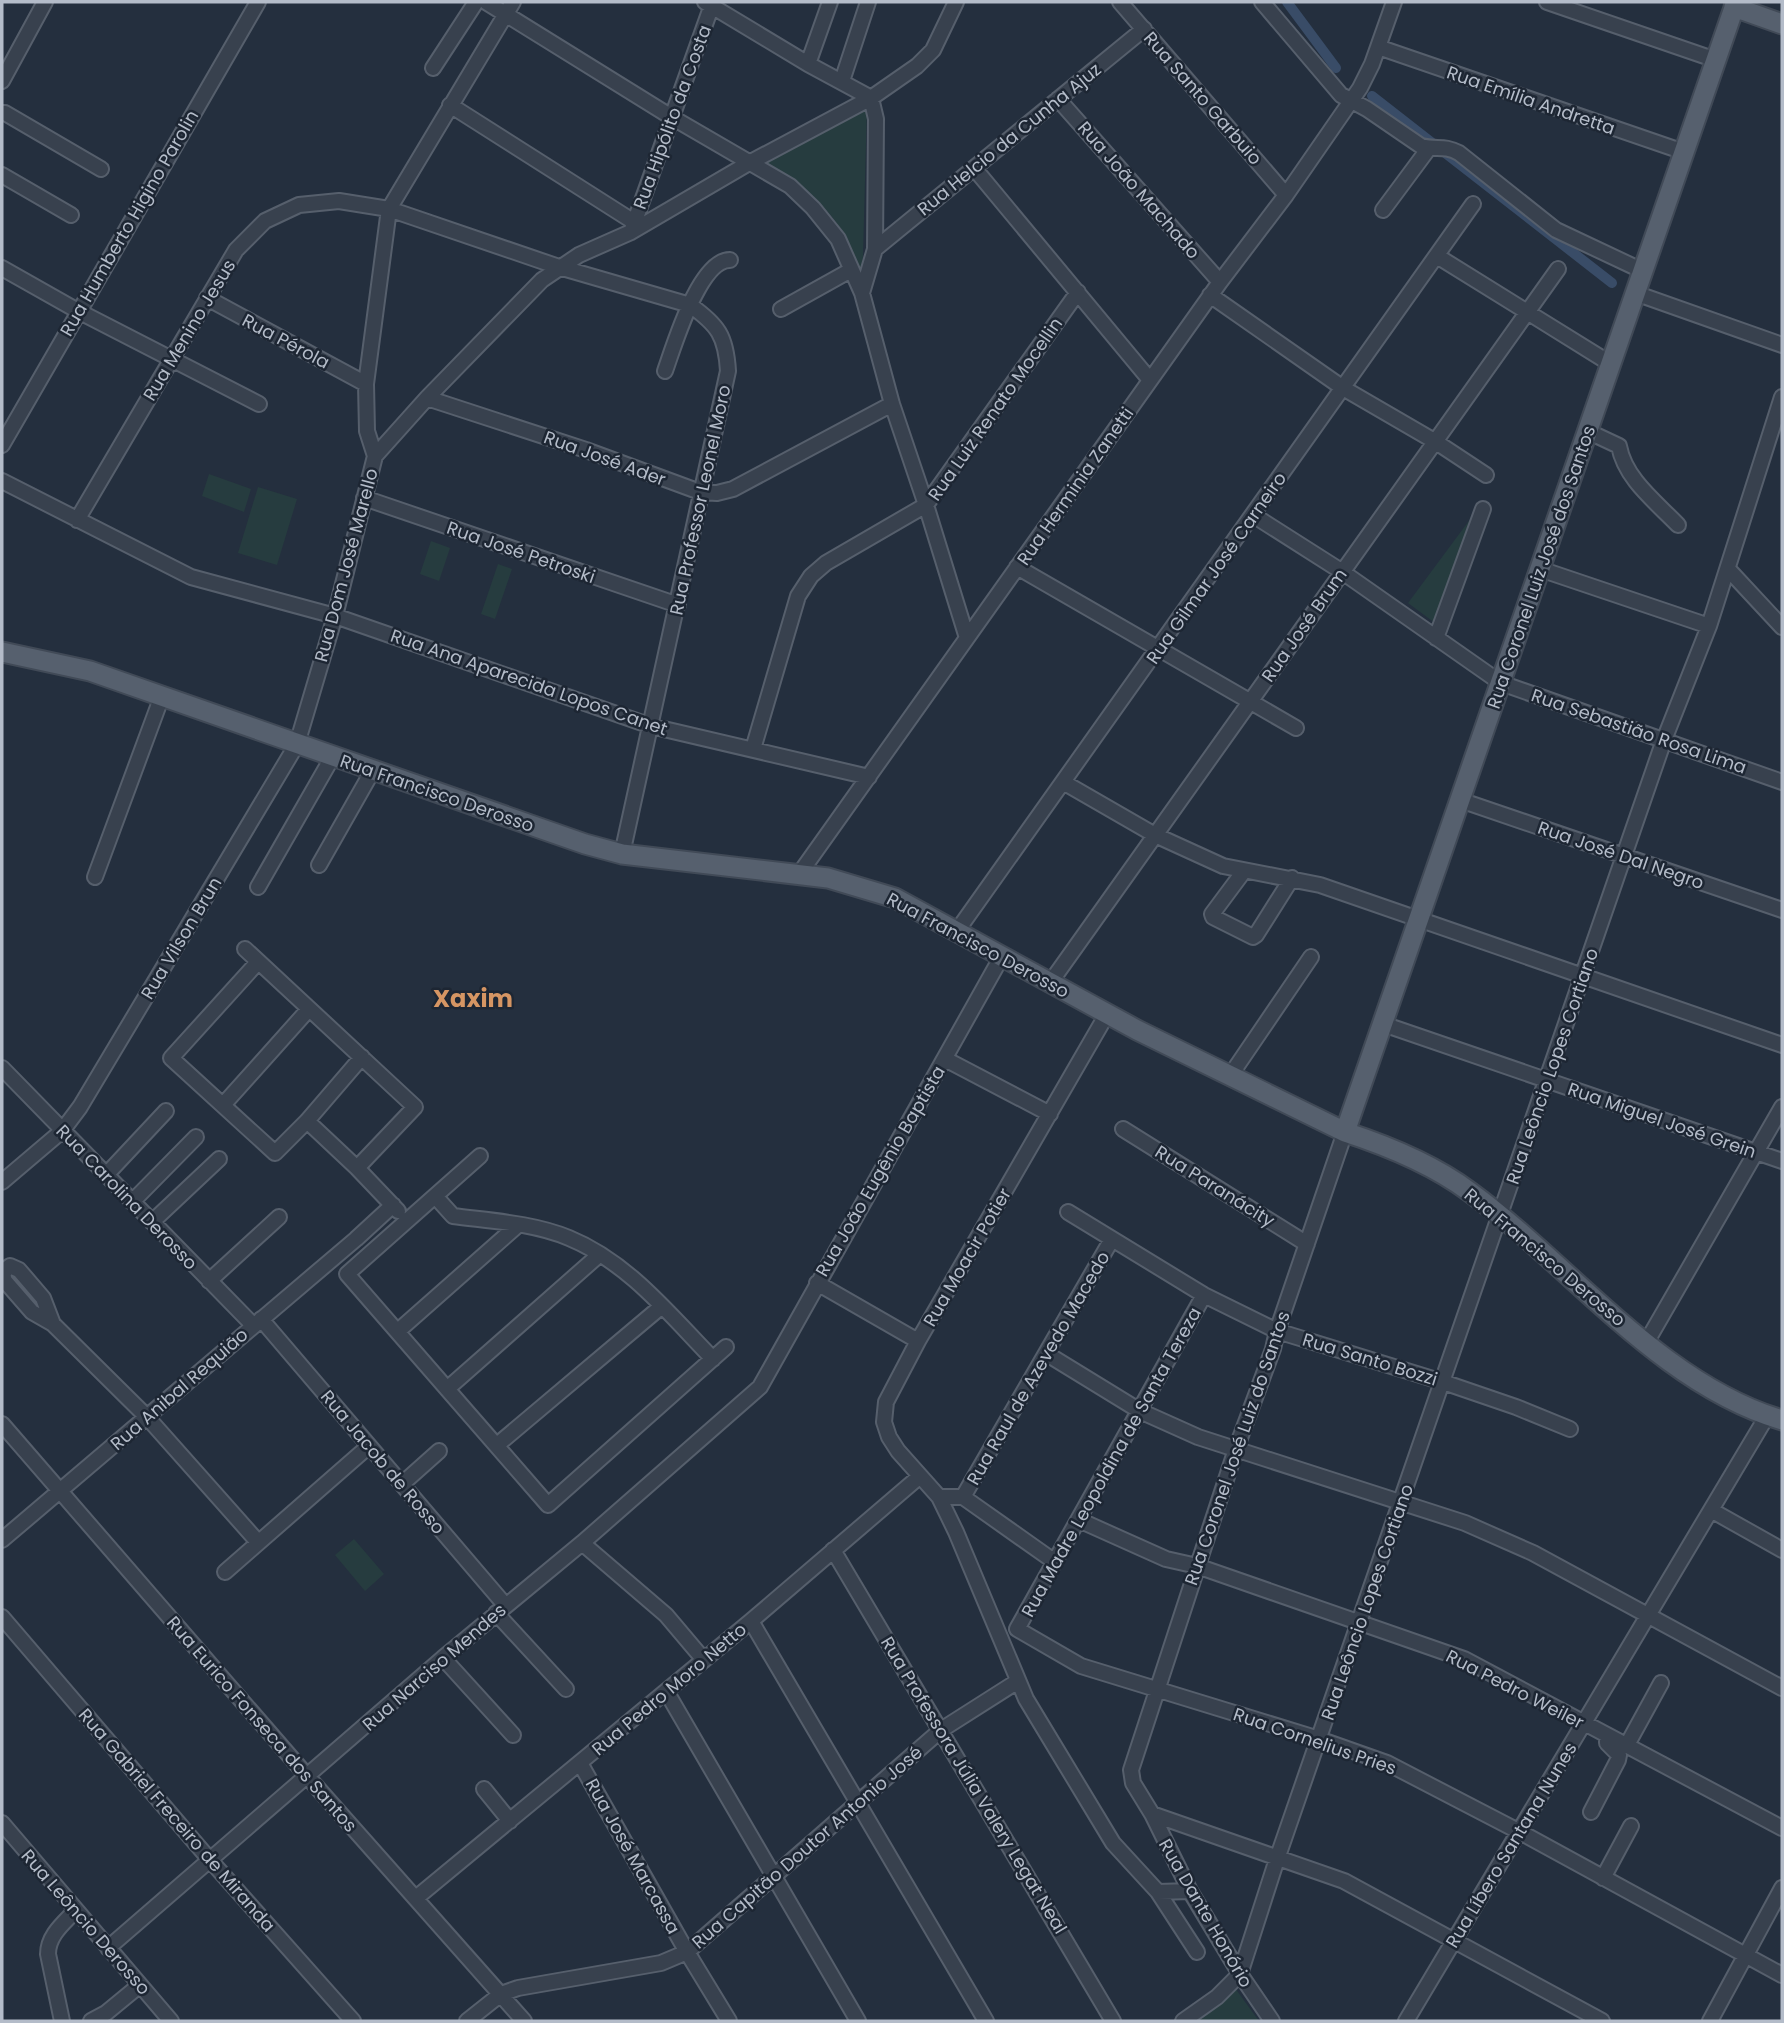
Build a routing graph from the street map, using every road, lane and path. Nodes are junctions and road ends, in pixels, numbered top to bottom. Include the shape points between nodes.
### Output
1 (44, 2) edge
2 (258, 2) edge
3 (476, 2) edge
4 (485, 2) edge
5 (830, 2) edge
6 (867, 2) edge
7 (956, 2) edge
8 (1120, 2) edge
9 (1262, 2) edge
10 (1394, 2) edge
11 (1546, 2) edge
12 (710, 3) edge
13 (1735, 4) edge
14 (510, 8) edge
15 (1782, 24) edge
16 (1144, 29) junction
17 (1378, 47) junction
18 (1716, 60) junction
19 (808, 64) junction
20 (433, 68) dead end
21 (2, 81) edge
22 (842, 81) junction
23 (871, 98) junction
24 (1058, 99) junction
25 (1352, 100) junction
26 (450, 105) junction
27 (2, 113) edge
28 (673, 118) junction
29 (1434, 147) junction
30 (1684, 152) junction
31 (749, 163) junction
32 (974, 168) junction
33 (101, 169) dead end
34 (2, 175) edge
35 (1286, 195) junction
36 (1473, 204) dead end
37 (389, 209) junction
38 (1383, 210) dead end
39 (71, 215) dead end
40 (633, 227) junction
41 (875, 249) junction
42 (1437, 256) junction
43 (730, 260) dead end
44 (559, 267) junction
45 (2, 268) edge
46 (1558, 269) dead end
47 (851, 270) junction
48 (1643, 271) junction
49 (1220, 282) junction
50 (1078, 292) junction
51 (862, 293) junction
52 (1635, 293) junction
53 (1210, 295) junction
54 (207, 298) junction
55 (690, 304) junction
56 (780, 309) dead end
57 (78, 311) junction
58 (1527, 314) junction
59 (1782, 345) edge
60 (171, 359) junction
61 (1611, 364) junction
62 (665, 370) dead end
63 (1150, 380) junction
64 (366, 384) junction
65 (1343, 388) junction
66 (1782, 397) edge
67 (427, 398) junction
68 (259, 404) dead end
69 (892, 404) junction
70 (1587, 431) junction
71 (1436, 442) junction
72 (2, 446) edge
73 (374, 456) junction
74 (1486, 475) dead end
75 (2, 481) edge
76 (701, 492) junction
77 (364, 498) junction
78 (926, 505) junction
79 (1483, 509) dead end
80 (1253, 515) junction
81 (77, 520) junction
82 (1678, 526) dead end
83 (1017, 567) junction
84 (1540, 569) junction
85 (1728, 569) junction
86 (1341, 571) junction
87 (678, 606) junction
88 (335, 616) junction
89 (1709, 626) junction
90 (1782, 627) edge
91 (967, 638) junction
92 (1436, 638) junction
93 (1158, 649) junction
94 (4, 651) edge
95 (1501, 683) junction
96 (162, 696) junction
97 (1251, 701) junction
98 (651, 726) junction
99 (1296, 728) dead end
100 (1664, 740) junction
101 (298, 744) junction
102 (753, 750) junction
103 (333, 756) junction
104 (373, 770) junction
105 (869, 777) junction
106 (1063, 782) junction
107 (1782, 782) edge
108 (1460, 800) junction
109 (1156, 835) junction
110 (622, 853) junction
111 (1624, 856) junction
112 (319, 865) dead end
113 (1244, 871) junction
114 (800, 873) junction
115 (95, 877) dead end
116 (1292, 878) junction
117 (258, 887) dead end
118 (1782, 910) edge
119 (1419, 919) junction
120 (957, 931) junction
121 (245, 948) dead end
122 (1002, 956) junction
123 (1311, 957) dead end
124 (258, 962) junction
125 (1583, 976) junction
126 (1050, 983) junction
127 (309, 1009) junction
128 (1107, 1014) junction
129 (1383, 1024) junction
130 (1782, 1045) edge
131 (362, 1057) junction
132 (945, 1059) junction
133 (2, 1068) edge
134 (1230, 1076) junction
135 (1547, 1080) junction
136 (223, 1105) junction
137 (1782, 1107) edge
138 (166, 1111) dead end
139 (1049, 1114) junction
140 (307, 1121) junction
141 (1123, 1129) dead end
142 (62, 1131) junction
143 (1345, 1132) junction
144 (196, 1138) dead end
145 (1756, 1152) junction
146 (481, 1157) dead end
147 (219, 1159) dead end
148 (1782, 1161) edge
149 (357, 1168) junction
150 (106, 1175) junction
151 (2, 1182) edge
152 (435, 1196) junction
153 (132, 1202) junction
154 (393, 1205) junction
155 (1068, 1212) dead end
156 (1501, 1216) junction
157 (279, 1217) dead end
158 (407, 1220) junction
159 (493, 1221) junction
160 (152, 1222) junction
161 (518, 1225) junction
162 (361, 1234) junction
163 (1112, 1239) junction
164 (500, 1241) junction
165 (1307, 1244) junction
166 (380, 1245) junction
167 (599, 1255) junction
168 (332, 1259) junction
169 (347, 1274) junction
170 (209, 1281) junction
171 (817, 1283) junction
172 (646, 1290) junction
173 (1204, 1295) junction
174 (662, 1306) junction
175 (647, 1319) junction
176 (257, 1322) junction
177 (52, 1324) dead end
178 (398, 1331) junction
179 (1277, 1331) junction
180 (918, 1341) junction
181 (1646, 1343) junction
182 (726, 1347) dead end
183 (1047, 1354) junction
184 (713, 1359) junction
185 (1443, 1382) junction
186 (760, 1387) joint
187 (446, 1388) junction
188 (1140, 1411) junction
189 (147, 1417) junction
190 (1774, 1418) edge
191 (2, 1424) edge
192 (1570, 1429) dead end
193 (497, 1445) junction
194 (369, 1446) junction
195 (1236, 1449) junction
196 (439, 1451) dead end
197 (919, 1477) junction
198 (401, 1484) junction
199 (60, 1491) junction
200 (939, 1497) junction
201 (963, 1497) junction
202 (1401, 1503) junction
203 (1711, 1510) junction
204 (1079, 1520) junction
205 (2, 1540) edge
206 (258, 1542) junction
207 (582, 1543) junction
208 (833, 1550) junction
209 (1782, 1550) edge
210 (1055, 1562) junction
211 (1198, 1566) junction
212 (225, 1572) dead end
213 (501, 1609) junction
214 (1648, 1615) junction
215 (2, 1617) edge
216 (751, 1621) junction
217 (1359, 1623) junction
218 (1017, 1629) joint
219 (443, 1658) junction
220 (704, 1660) junction
221 (1018, 1681) junction
222 (1661, 1684) dead end
223 (1157, 1688) junction
224 (1782, 1688) edge
225 (566, 1689) dead end
226 (666, 1691) junction
227 (1584, 1723) junction
228 (941, 1730) junction
229 (513, 1735) dead end
230 (1606, 1735) junction
231 (1319, 1739) junction
232 (1627, 1745) junction
233 (580, 1763) junction
234 (1132, 1765) joint
235 (307, 1776) junction
236 (484, 1789) dead end
237 (858, 1803) junction
238 (1591, 1812) dead end
239 (1152, 1814) junction
240 (510, 1821) junction
241 (2, 1823) edge
242 (1631, 1826) dead end
243 (1782, 1828) edge
244 (1520, 1832) junction
245 (1278, 1859) junction
246 (210, 1860) junction
247 (773, 1877) junction
248 (1603, 1878) junction
249 (1782, 1888) edge
250 (1175, 1892) junction
251 (416, 1898) junction
252 (76, 1910) junction
253 (1455, 1941) junction
254 (108, 1948) junction
255 (687, 1952) junction
256 (1197, 1952) dead end
257 (1745, 1956) junction
258 (1240, 1974) junction
259 (1782, 1975) edge
260 (140, 1985) junction
261 (500, 1994) junction
262 (62, 2021) edge
263 (92, 2021) edge
264 (172, 2021) edge
265 (353, 2021) edge
266 (467, 2021) edge
267 (524, 2021) edge
268 (729, 2021) edge
269 (858, 2021) edge
270 (986, 2021) edge
271 (1113, 2021) edge
272 (1183, 2021) edge
273 (1272, 2021) edge
274 (1406, 2021) edge
275 (1602, 2021) edge
276 (1710, 2021) edge

1 - 21 street
2 - 57 street, Rua Humberto Higino Parolin
3 - 20 street
4 - 14 street
5 - 19 street
6 - 22 street
7 - 23 street via 933,50
8 - 16 street, Rua Santo Garbuio
9 - 25 street via 1331,86
10 - 17 street, Rua Herminia Zanetti
11 - 18 street
12 - 19 street
12 - 28 street, Rua Hipólito da Costa
13 - 15 main road
13 - 18 main road, Rua Coronel Luiz José dos Santos
14 - 26 street, Rua Dom José Marello
14 - 28 street
16 - 24 street, Rua Helcio da Cunha Ajuz
16 - 35 street, Rua Santo Garbuio
17 - 25 street, Rua Herminia Zanetti
17 - 30 street, Rua Emília Andretta
18 - 30 main road, Rua Coronel Luiz José dos Santos
19 - 22 street
22 - 23 street
23 - 31 street
23 - 41 street via 876,119
24 - 32 street, Rua Helcio da Cunha Ajuz
24 - 49 street, Rua João Machado
25 - 29 street via 1411,140
25 - 35 street, Rua Herminia Zanetti
26 - 37 street, Rua Dom José Marello
26 - 40 street
27 - 33 street
28 - 31 street
28 - 40 street, Rua Hipólito da Costa
29 - 38 street
29 - 48 street via 1446,146 1459,153 1556,230
30 - 48 main road, Rua Coronel Luiz José dos Santos
31 - 40 street
31 - 47 street via 790,186 813,208 838,239
32 - 41 street, Rua Helcio da Cunha Ajuz
32 - 50 street
34 - 39 street
35 - 49 street, Rua Herminia Zanetti
36 - 42 street, Rua Gilmar José Carneiro
37 - 44 street, Rua Professor Leonel Moro
37 - 54 street, Rua Menino Jesus via 339,201 299,205 265,221 236,250
37 - 64 street, Rua Dom José Marello
40 - 44 street
41 - 51 street
42 - 58 street
42 - 65 street, Rua Gilmar José Carneiro
43 - 55 street via 713,267
44 - 55 street, Rua Professor Leonel Moro
44 - 67 street
45 - 57 street
46 - 58 street, Rua José Brum
47 - 51 street
47 - 56 street
48 - 52 main road, Rua Coronel Luiz José dos Santos
49 - 53 street, Rua Herminia Zanetti
50 - 63 street
50 - 78 street, Rua Luiz Renato Mocellin
51 - 69 street
52 - 59 street
52 - 61 main road, Rua Coronel Luiz José dos Santos
53 - 63 street, Rua Herminia Zanetti
53 - 65 street
54 - 60 street, Rua Menino Jesus
54 - 64 street, Rua Pérola
55 - 62 street
55 - 76 street, Rua Professor Leonel Moro via 720,332 729,371
57 - 60 street
57 - 72 street, Rua Humberto Higino Parolin
58 - 61 street
58 - 71 street, Rua José Brum
60 - 68 street
60 - 81 street, Rua Menino Jesus
61 - 70 main road, Rua Coronel Luiz José dos Santos
63 - 83 street, Rua Herminia Zanetti
64 - 73 street, Rua Dom José Marello via 367,431
65 - 71 street
65 - 80 street, Rua Gilmar José Carneiro
66 - 85 street, Rua Leôncio Lopes Cortiano
67 - 73 street
67 - 76 street, Rua José Ader
69 - 76 street, Rua José Ader via 733,489
69 - 78 street
70 - 82 street via 1619,446 1623,463
70 - 84 main road, Rua Coronel Luiz José dos Santos
71 - 74 street
71 - 86 street, Rua José Brum
73 - 77 street, Rua Dom José Marello
75 - 81 street, Rua Ana Aparecida Lopos Canet
76 - 87 street, Rua Professor Leonel Moro
77 - 87 street, Rua José Petroski
77 - 88 street, Rua Dom José Marello
78 - 91 street
78 - 102 street, Rua Luiz Renato Mocellin via 811,576 798,596
79 - 92 street
80 - 86 street, Rua Sebastião Rosa Lima
80 - 93 street, Rua Gilmar José Carneiro
81 - 88 street, Rua Ana Aparecida Lopos Canet via 191,578
83 - 91 street, Rua Herminia Zanetti
83 - 93 street
84 - 89 street
84 - 95 main road, Rua Coronel Luiz José dos Santos
85 - 89 street, Rua Leôncio Lopes Cortiano
85 - 90 street
86 - 92 street, Rua Sebastião Rosa Lima
86 - 97 street, Rua José Brum
87 - 98 street, Rua Professor Leonel Moro
88 - 98 street, Rua Ana Aparecida Lopos Canet
88 - 101 street, Rua Dom José Marello
89 - 100 street, Rua Leôncio Lopes Cortiano
91 - 105 street, Rua Herminia Zanetti
92 - 95 street, Rua Sebastião Rosa Lima
93 - 97 street
93 - 106 street, Rua Gilmar José Carneiro
94 - 96 main road, Rua Francisco Derosso via 90,671
95 - 100 street, Rua Sebastião Rosa Lima
95 - 108 main road, Rua Coronel Luiz José dos Santos
96 - 101 main road, Rua Francisco Derosso
96 - 115 street
97 - 99 street
97 - 109 street, Rua José Brum
98 - 102 street, Rua Ana Aparecida Lopos Canet
98 - 110 street, Rua Professor Leonel Moro
100 - 107 street, Rua Sebastião Rosa Lima
100 - 111 street, Rua Leôncio Lopes Cortiano
101 - 103 main road, Rua Francisco Derosso
101 - 142 street, Rua Vilson Brun
102 - 105 street, Rua Ana Aparecida Lopos Canet
103 - 104 main road, Rua Francisco Derosso
103 - 117 street
104 - 110 main road, Rua Francisco Derosso
104 - 112 street
105 - 114 street, Rua Herminia Zanetti
106 - 109 street
106 - 120 street, Rua Gilmar José Carneiro
108 - 111 street, Rua José Dal Negro
108 - 119 main road, Rua Coronel Luiz José dos Santos
109 - 113 street
109 - 126 street, Rua José Brum
110 - 114 main road, Rua Francisco Derosso
111 - 118 street, Rua José Dal Negro
111 - 125 street, Rua Leôncio Lopes Cortiano
113 - 116 street
113 - 116 street via 1212,914 1253,937
114 - 120 main road, Rua Francisco Derosso via 895,898
116 - 119 street
119 - 125 street
119 - 129 main road, Rua Coronel Luiz José dos Santos
120 - 122 main road, Rua Francisco Derosso
121 - 124 street
122 - 126 main road, Rua Francisco Derosso
122 - 132 street, Rua João Eugênio Baptista
123 - 134 street
124 - 127 street
124 - 136 street via 171,1058
125 - 130 street
125 - 135 street, Rua Leôncio Lopes Cortiano
126 - 128 main road, Rua Francisco Derosso
127 - 131 street
127 - 136 street
128 - 134 main road, Rua Francisco Derosso
128 - 139 street, Rua Moacir Potier
129 - 135 street, Rua Miguel José Grein
129 - 143 main road, Rua Coronel Luiz José dos Santos
131 - 140 street
131 - 149 street via 415,1107
132 - 139 street
132 - 171 street, Rua João Eugênio Baptista
133 - 142 street, Rua Carolina Derosso
134 - 143 main road, Rua Francisco Derosso
135 - 145 street, Rua Miguel José Grein
135 - 156 street, Rua Leôncio Lopes Cortiano
136 - 140 street via 275,1153
137 - 145 street
138 - 150 street
139 - 180 street, Rua Moacir Potier
140 - 149 street
141 - 165 street, Rua Paranácity
142 - 150 street, Rua Carolina Derosso
142 - 151 street, Rua Vilson Brun
143 - 156 main road, Rua Francisco Derosso via 1433,1169
143 - 165 street, Rua Coronel José Luiz do Santos
144 - 153 street
145 - 148 street, Rua Miguel José Grein
145 - 181 street
146 - 152 street
147 - 160 street
149 - 154 street
150 - 153 street, Rua Carolina Derosso
152 - 158 street
152 - 159 street via 453,1216
153 - 160 street, Rua Carolina Derosso
154 - 158 street
154 - 162 street, Rua Anibal Requião
155 - 163 street, Rua Santo Bozzi
156 - 181 main road, Rua Francisco Derosso
156 - 185 street, Rua Leôncio Lopes Cortiano
157 - 170 street
158 - 166 street
159 - 161 street
159 - 164 street
160 - 170 street, Rua Carolina Derosso
161 - 164 street
161 - 167 street via 570,1238
162 - 166 street
162 - 168 street, Rua Anibal Requião
163 - 173 street, Rua Santo Bozzi
163 - 183 street, Rua Raul de Azevedo Macedo
164 - 178 street
165 - 179 street, Rua Coronel José Luiz do Santos
166 - 169 street
167 - 172 street
167 - 187 street
168 - 169 street
168 - 176 street, Rua Anibal Requião
169 - 178 street
170 - 176 street, Rua Carolina Derosso
171 - 180 street
171 - 186 street, Rua João Eugênio Baptista
172 - 174 street
172 - 175 street
173 - 179 street, Rua Santo Bozzi
173 - 188 street, Rua Madre Leopoldina de Santa Tereza
174 - 175 street
174 - 184 street
175 - 193 street
176 - 189 street, Rua Anibal Requião
176 - 194 street, Rua Jacob de Rosso
177 - 189 street
178 - 187 street
179 - 185 street, Rua Santo Bozzi
179 - 195 street, Rua Coronel José Luiz do Santos
180 - 197 street, Rua Moacir Potier via 886,1402 884,1422 889,1437
181 - 190 main road, Rua Francisco Derosso via 1704,1385
182 - 184 street
183 - 188 street
183 - 201 street, Rua Raul de Azevedo Macedo
184 - 193 street via 548,1505
185 - 192 street, Rua Santo Bozzi
185 - 202 street, Rua Leôncio Lopes Cortiano
186 - 207 street, Rua Narciso Mendes
187 - 193 street
188 - 195 street
188 - 204 street, Rua Madre Leopoldina de Santa Tereza
189 - 199 street, Rua Anibal Requião
189 - 206 street
190 - 203 street, Rua Líbero Santana Nunes
191 - 199 street, Rua Eurico Fonseca dos Santos
194 - 198 street, Rua Jacob de Rosso
194 - 206 street
195 - 202 street
195 - 211 street, Rua Coronel José Luiz do Santos
196 - 198 street
197 - 200 street, Rua Moacir Potier
197 - 208 street, Rua Pedro Moro Netto
198 - 213 street, Rua Jacob de Rosso
199 - 205 street, Rua Anibal Requião
199 - 235 street, Rua Eurico Fonseca dos Santos
200 - 201 street
200 - 221 street, Rua Moacir Potier
201 - 210 street
202 - 214 street via 1497,1536
202 - 217 street, Rua Leôncio Lopes Cortiano
203 - 209 street
203 - 214 street, Rua Líbero Santana Nunes
204 - 210 street, Rua Madre Leopoldina de Santa Tereza
204 - 211 street, Rua Pedro Weiler via 1166,1559
206 - 212 street
207 - 213 street, Rua Narciso Mendes
207 - 220 street via 666,1615
208 - 216 street, Rua Pedro Moro Netto
208 - 228 street, Rua Professora Júlia Valery Legat Neal
210 - 218 street, Rua Madre Leopoldina de Santa Tereza
211 - 217 street, Rua Pedro Weiler
211 - 223 street, Rua Coronel José Luiz do Santos
213 - 219 street, Rua Narciso Mendes
213 - 225 street, Rua Jacob de Rosso
214 - 224 street
214 - 227 street, Rua Líbero Santana Nunes
215 - 246 street, Rua Gabriel Freceiro de Miranda
216 - 220 street, Rua Pedro Moro Netto
216 - 237 street
217 - 227 street, Rua Pedro Weiler via 1464,1659
217 - 231 street, Rua Leôncio Lopes Cortiano
218 - 223 street, Rua Cornelius Pries via 1081,1666
219 - 229 street
219 - 235 street, Rua Narciso Mendes
220 - 226 street, Rua Pedro Moro Netto
221 - 228 street, Rua Capitão Doutor Antonio José
221 - 250 street, Rua Moacir Potier via 1113,1843
222 - 232 street
223 - 231 street, Rua Cornelius Pries
223 - 234 street, Rua Coronel José Luiz do Santos
226 - 233 street, Rua Pedro Moro Netto
226 - 247 street
227 - 230 street, Rua Pedro Weiler
227 - 244 street, Rua Líbero Santana Nunes
228 - 237 street, Rua Capitão Doutor Antonio José
228 - 271 street, Rua Professora Júlia Valery Legat Neal
230 - 232 street, Rua Pedro Weiler
230 - 238 street via 1607,1743 1619,1755
231 - 244 street, Rua Cornelius Pries via 1387,1763
231 - 245 street, Rua Leôncio Lopes Cortiano
232 - 243 street, Rua Pedro Weiler
233 - 240 street, Rua Pedro Moro Netto
233 - 255 street, Rua José Marcassa
234 - 239 street, Rua Dante Honório via 1131,1776
235 - 246 street, Rua Narciso Mendes
235 - 251 street, Rua Eurico Fonseca dos Santos
236 - 240 street
237 - 247 street, Rua Capitão Doutor Antonio José
237 - 270 street
239 - 245 street
239 - 250 street, Rua Dante Honório via 1169,1852
240 - 251 street, Rua Pedro Moro Netto
241 - 252 street, Rua Leôncio Derosso
242 - 248 street
244 - 248 street, Rua Cornelius Pries
244 - 253 street, Rua Líbero Santana Nunes
245 - 253 street via 1344,1881
245 - 258 street, Rua Leôncio Lopes Cortiano
246 - 254 street, Rua Narciso Mendes
246 - 265 street, Rua Gabriel Freceiro de Miranda
247 - 255 street, Rua Capitão Doutor Antonio José
247 - 269 street
248 - 257 street, Rua Cornelius Pries
249 - 257 street
250 - 256 street
250 - 258 street, Rua Dante Honório
251 - 261 street, Rua Eurico Fonseca dos Santos
252 - 254 street, Rua Leôncio Derosso
252 - 262 street via 48,1945
253 - 274 street, Rua Líbero Santana Nunes
253 - 275 street
254 - 260 street, Rua Leôncio Derosso
255 - 261 street, Rua Capitão Doutor Antonio José via 661,1963
255 - 268 street, Rua José Marcassa
257 - 259 street, Rua Cornelius Pries
257 - 276 street
258 - 272 street
258 - 273 street, Rua Dante Honório
260 - 263 street
260 - 264 street, Rua Leôncio Derosso
261 - 266 street, Rua Capitão Doutor Antonio José
261 - 267 street, Rua Eurico Fonseca dos Santos

